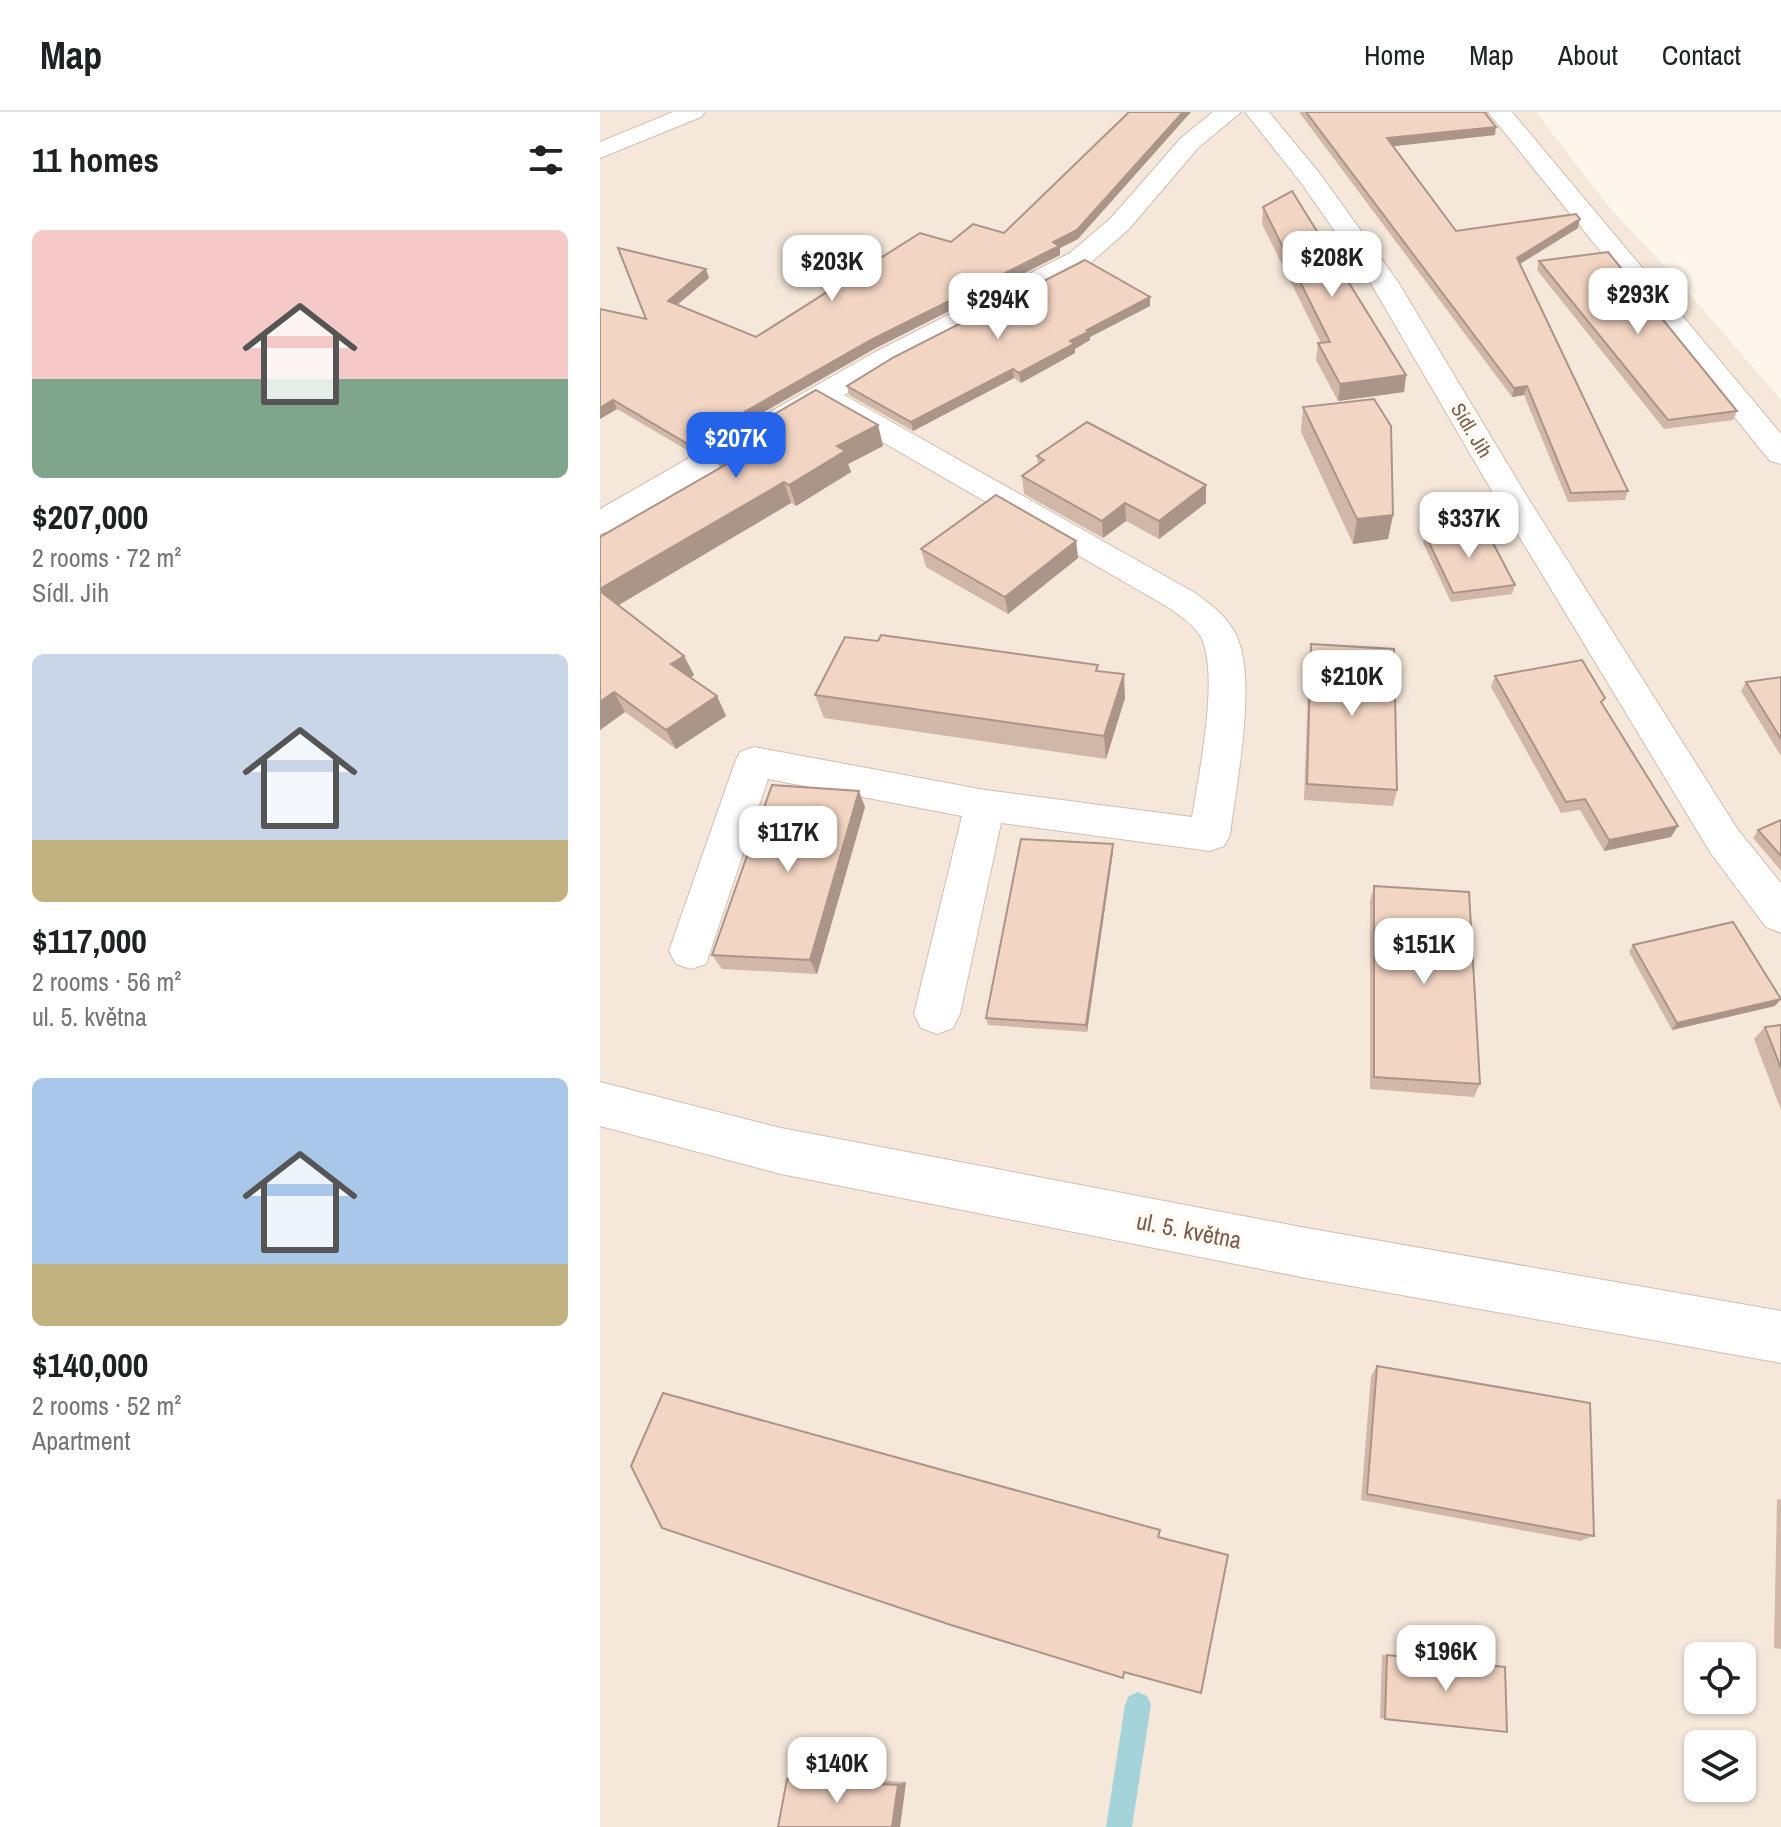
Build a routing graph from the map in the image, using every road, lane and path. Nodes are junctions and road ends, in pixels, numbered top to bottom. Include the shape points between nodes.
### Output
1 (693, 112) edge
2 (1229, 112) edge
3 (1257, 112) edge
4 (1500, 112) edge
5 (600, 151) edge
6 (820, 394) junction
7 (1781, 454) edge
8 (600, 523) edge
9 (985, 805) junction
10 (1781, 915) edge
11 (691, 951) dead end
12 (937, 1014) dead end
13 (600, 1104) edge
14 (1781, 1337) edge

1 - 5 street
2 - 6 street via 1199,132 1102,244
3 - 10 street, Sídl. Jih via 1384,282 1724,841
4 - 7 street
6 - 8 street
6 - 9 street via 1183,601 1221,640 1226,678 1210,835
9 - 11 street via 754,762
9 - 12 street
13 - 14 street, ul. 5. května via 781,1151 1301,1252

